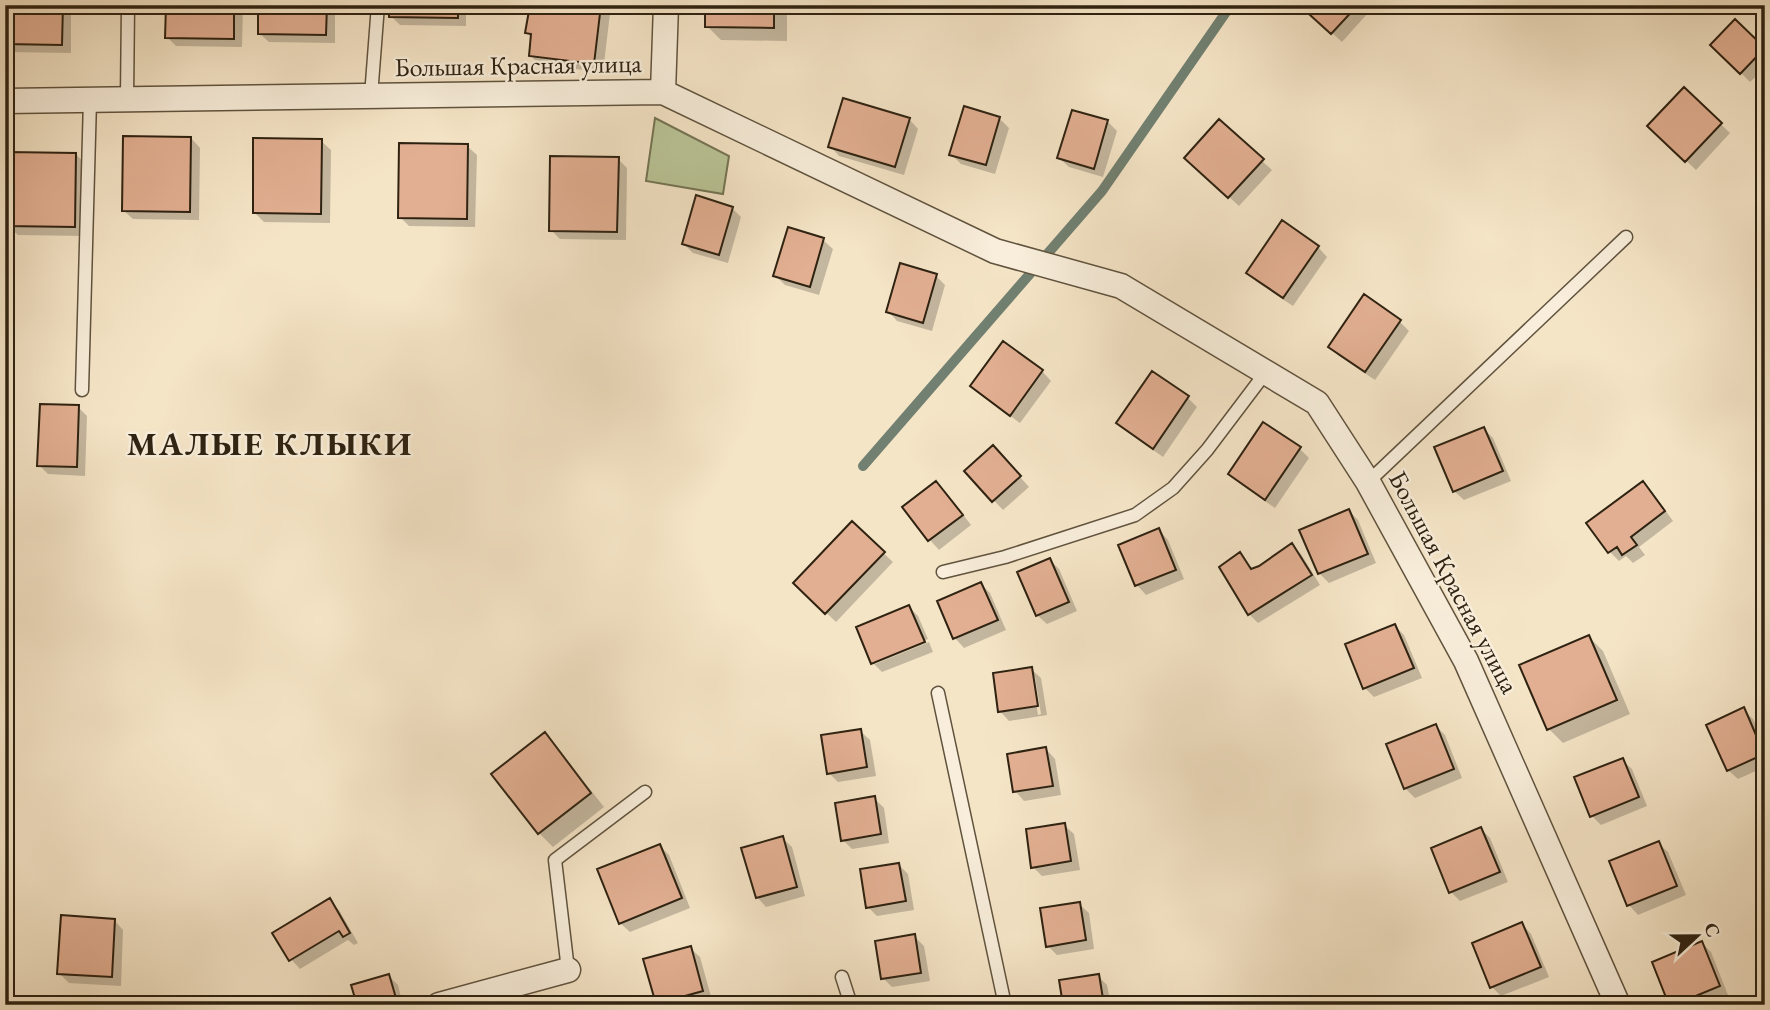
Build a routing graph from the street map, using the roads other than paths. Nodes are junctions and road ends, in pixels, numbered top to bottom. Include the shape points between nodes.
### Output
1 (128, 5) edge
2 (378, 5) edge
3 (666, 5) edge
4 (663, 92) junction
5 (371, 96) junction
6 (127, 99) junction
7 (90, 100) junction
8 (5, 101) edge
9 (1626, 237) dead end
10 (1266, 372) junction
11 (82, 390) dead end
12 (1368, 482) junction
13 (943, 572) dead end
14 (938, 693) dead end
15 (645, 792) dead end
16 (568, 970) joint
17 (842, 977) dead end
18 (439, 1005) edge
19 (851, 1005) edge
20 (1005, 1005) edge
21 (1618, 1005) edge

1 - 6 lane
2 - 5 lane
3 - 4 street
4 - 5 street, Большая Красная улица
4 - 10 street, Большая Красная улица via 995,251 1121,286
5 - 6 street, Большая Красная улица
6 - 7 street, Большая Красная улица
7 - 8 street, Большая Красная улица
7 - 11 lane
9 - 12 lane
10 - 12 street, Большая Красная улица via 1317,403
10 - 13 lane via 1173,488 1135,515
12 - 21 street, Большая Красная улица via 1466,661
14 - 20 lane
15 - 16 lane via 555,860
16 - 18 street
17 - 19 lane

